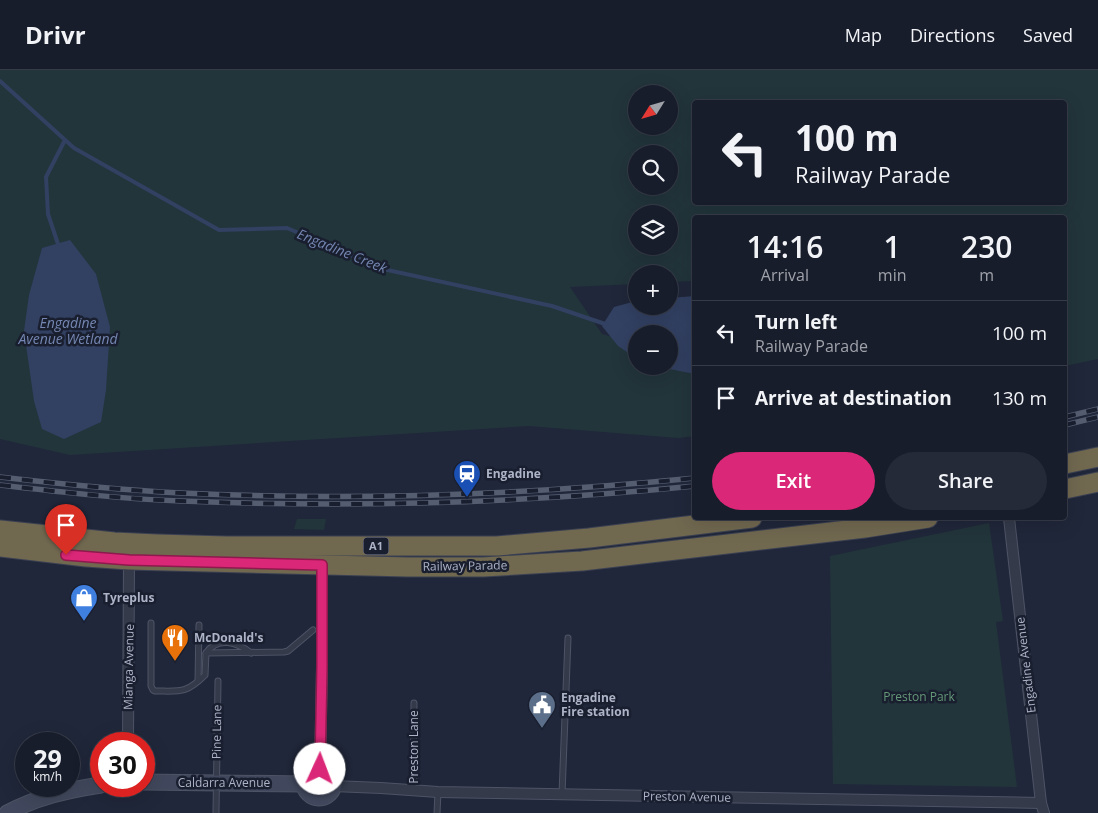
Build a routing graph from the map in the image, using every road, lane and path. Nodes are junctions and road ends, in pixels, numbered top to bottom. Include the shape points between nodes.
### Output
1 (1098, 456) edge
2 (1067, 464) edge
3 (1098, 482) edge
4 (1067, 489) edge
5 (736, 520) edge
6 (915, 520) edge
7 (1008, 520) edge
8 (0, 530) edge
9 (0, 547) edge
10 (129, 560) junction
11 (322, 565) junction
12 (151, 623) dead end
13 (199, 625) dead end
14 (313, 630) dead end
15 (568, 638) dead end
16 (206, 653) junction
17 (251, 653) junction
18 (198, 681) junction
19 (218, 681) dead end
20 (414, 703) dead end
21 (128, 732) edge
22 (320, 769) junction
23 (155, 782) edge
24 (216, 783) junction
25 (304, 784) junction
26 (333, 786) junction
27 (90, 787) edge
28 (413, 791) junction
29 (438, 792) junction
30 (562, 795) junction
31 (0, 805) edge
32 (320, 806) edge
33 (1043, 808) edge
34 (5, 813) edge
35 (216, 813) edge
36 (437, 813) edge

1 - 2 highway
3 - 4 highway
5 - 8 highway, Railway Parade / A1 via 497,546 157,544
6 - 11 highway, Railway Parade / A1 via 564,562 484,567
7 - 33 street, Engadine Avenue
9 - 10 highway, Railway Parade / A1
10 - 11 highway, Railway Parade / A1
10 - 21 street, Mianga Avenue
11 - 22 street
12 - 18 lane via 152,690 182,691
13 - 18 lane
14 - 17 lane via 288,651
15 - 30 lane
16 - 17 lane
16 - 17 lane via 220,642 241,645
16 - 18 lane via 206,673
19 - 24 lane, Pine Lane
20 - 28 lane, Preston Lane
22 - 25 street via 310,771
22 - 26 street via 332,776
23 - 24 street, Caldarra Avenue
24 - 25 street, Caldarra Avenue
24 - 35 lane, Pine Lane
25 - 32 street via 307,793
26 - 28 street, Preston Avenue
26 - 32 street
27 - 34 street via 46,796
28 - 29 street, Preston Avenue
29 - 30 street, Preston Avenue
29 - 36 lane
30 - 33 street, Preston Avenue
31 - 34 lane

